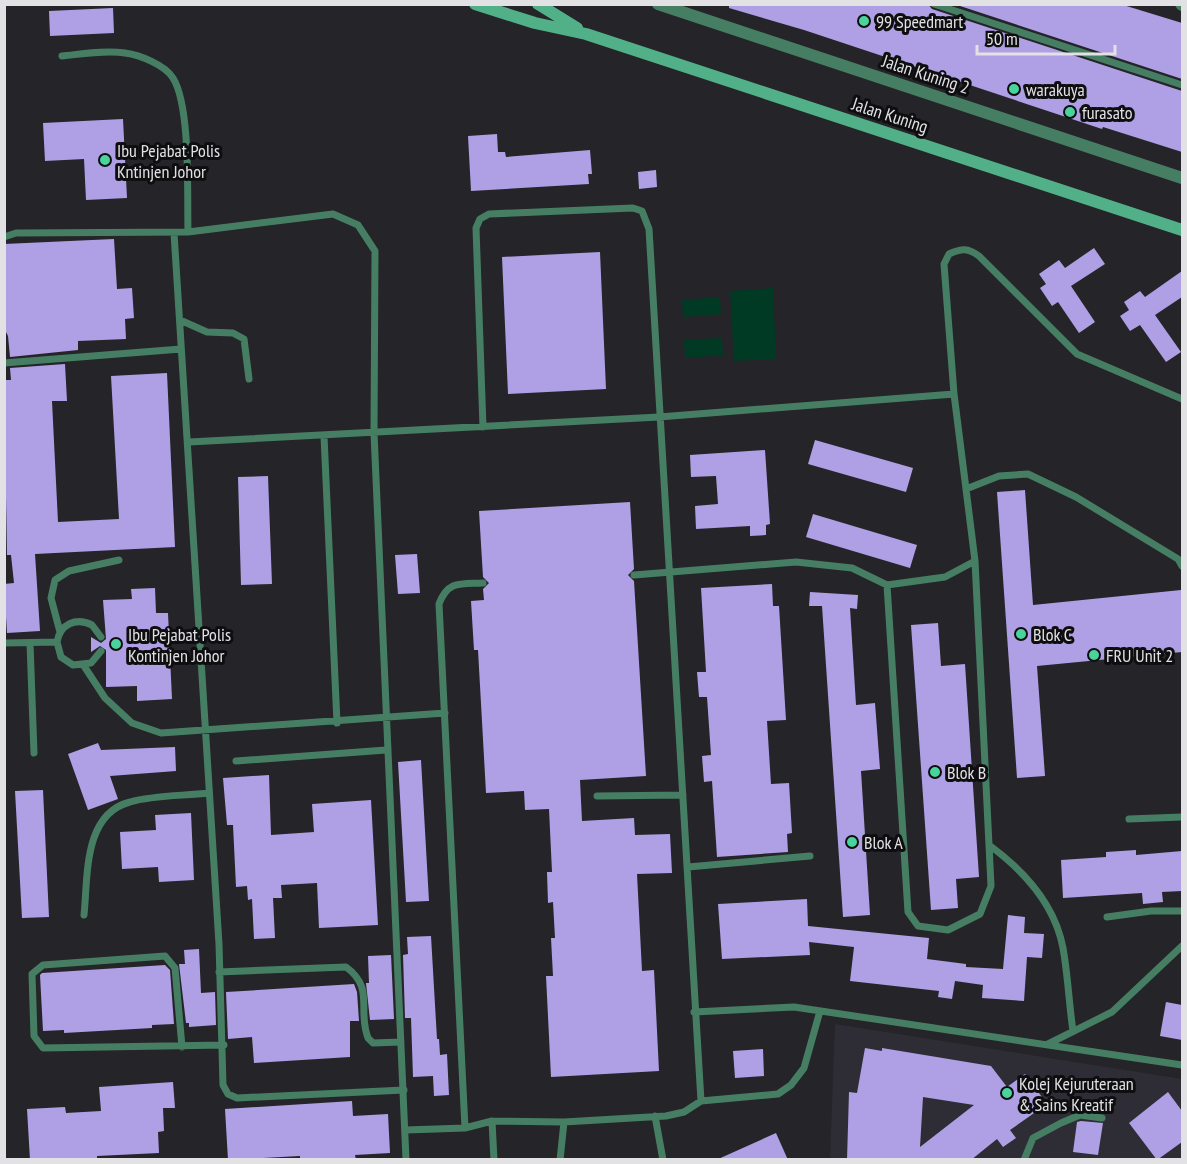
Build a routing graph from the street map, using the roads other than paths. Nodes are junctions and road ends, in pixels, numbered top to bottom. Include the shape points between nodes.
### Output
1 (475, 4) edge
2 (658, 4) edge
3 (934, 4) edge
4 (540, 5) edge
5 (535, 23) junction
6 (586, 34) junction
7 (62, 56) dead end
8 (1182, 85) edge
9 (1182, 178) edge
10 (1182, 230) edge
11 (188, 232) junction
12 (174, 233) junction
13 (4, 237) edge
14 (180, 320) junction
15 (181, 349) junction
16 (4, 363) edge
17 (249, 379) dead end
18 (954, 394) junction
19 (1182, 399) edge
20 (659, 417) junction
21 (483, 427) junction
22 (374, 433) junction
23 (324, 436) junction
24 (189, 442) junction
25 (966, 489) junction
26 (119, 560) dead end
27 (975, 561) junction
28 (1182, 567) edge
29 (668, 573) junction
30 (634, 575) dead end
31 (483, 583) dead end
32 (887, 585) junction
33 (60, 632) junction
34 (101, 637) dead end
35 (57, 642) junction
36 (4, 643) edge
37 (30, 643) junction
38 (101, 651) dead end
39 (84, 666) junction
40 (445, 713) junction
41 (386, 718) junction
42 (337, 723) junction
43 (204, 731) junction
44 (386, 750) junction
45 (34, 753) dead end
46 (236, 761) dead end
47 (209, 793) junction
48 (683, 795) junction
49 (597, 796) dead end
50 (1182, 817) edge
51 (1129, 819) dead end
52 (989, 845) junction
53 (810, 856) dead end
54 (688, 867) junction
55 (1182, 911) edge
56 (84, 915) dead end
57 (1107, 917) dead end
58 (1182, 946) edge
59 (219, 972) junction
60 (820, 1011) junction
61 (694, 1012) junction
62 (1073, 1031) junction
63 (401, 1042) junction
64 (1048, 1044) junction
65 (224, 1045) junction
66 (182, 1047) junction
67 (1182, 1065) edge
68 (404, 1090) junction
69 (701, 1101) junction
70 (655, 1116) junction
71 (1102, 1118) dead end
72 (492, 1121) junction
73 (564, 1122) junction
74 (465, 1128) junction
75 (405, 1130) junction
76 (406, 1160) edge
77 (494, 1160) edge
78 (560, 1160) edge
79 (663, 1160) edge
80 (1024, 1160) edge

1 - 5 street, Jalan Kuning
2 - 9 street, Jalan Kuning 2
3 - 8 lane
4 - 5 street
4 - 6 street, Jalan Kuning
5 - 6 street, Jalan Kuning
6 - 10 street, Jalan Kuning
7 - 11 lane via 127,53 165,69 173,78 180,95 185,138
11 - 12 lane
11 - 22 lane via 333,214 358,225 375,251
12 - 13 lane via 16,233
12 - 14 lane
14 - 15 lane
14 - 17 lane via 207,332 233,333 244,339
15 - 16 lane
15 - 24 lane
18 - 19 lane via 944,264 949,254 970,249 1077,354
18 - 20 lane
18 - 25 lane
20 - 21 lane
20 - 21 lane via 648,229 642,211 633,208 489,214 480,219 476,228
20 - 29 lane
21 - 22 lane
22 - 23 lane
22 - 41 lane
23 - 24 lane
23 - 42 lane
24 - 43 lane
25 - 27 lane
25 - 28 lane via 999,476 1028,474 1076,497 1178,559
26 - 33 lane via 69,571 55,580 51,598
27 - 32 lane via 945,577
27 - 52 lane
29 - 30 lane
29 - 32 lane via 795,562 852,568
29 - 48 lane
31 - 40 lane via 454,584 444,591 439,604
32 - 52 lane via 908,912 918,926 948,930 980,914 991,886
33 - 34 lane via 72,622 82,621 92,625
33 - 35 lane
35 - 37 lane
35 - 39 lane via 64,661
36 - 37 lane
37 - 45 lane
38 - 39 lane
39 - 43 lane via 105,698 132,723 161,733
40 - 41 lane
40 - 74 lane
41 - 42 lane
41 - 44 lane
42 - 43 lane
43 - 47 lane
44 - 46 lane
44 - 63 lane
47 - 56 lane via 129,802 98,824 91,847
47 - 59 lane
48 - 49 lane
48 - 54 lane
50 - 51 lane
52 - 62 lane via 1024,874 1047,907 1062,946
53 - 54 lane
54 - 61 lane
55 - 57 lane
58 - 62 lane via 1112,1012
59 - 63 lane via 346,967 359,976 368,1038 373,1043
59 - 65 lane
60 - 61 lane via 794,1007
60 - 64 lane
60 - 69 lane via 804,1068 790,1085 778,1094
61 - 69 lane
62 - 64 lane
63 - 68 lane
64 - 67 lane
65 - 66 lane
65 - 68 lane via 223,1085 232,1097
66 - 66 lane via 43,1048 34,1036 32,974 43,965 165,956 175,968
68 - 75 lane
69 - 70 lane via 684,1112
70 - 73 lane
70 - 79 lane
71 - 80 lane via 1080,1115 1060,1123 1033,1138
72 - 73 lane
72 - 74 lane
72 - 77 lane
73 - 78 lane
74 - 75 lane
75 - 76 lane

